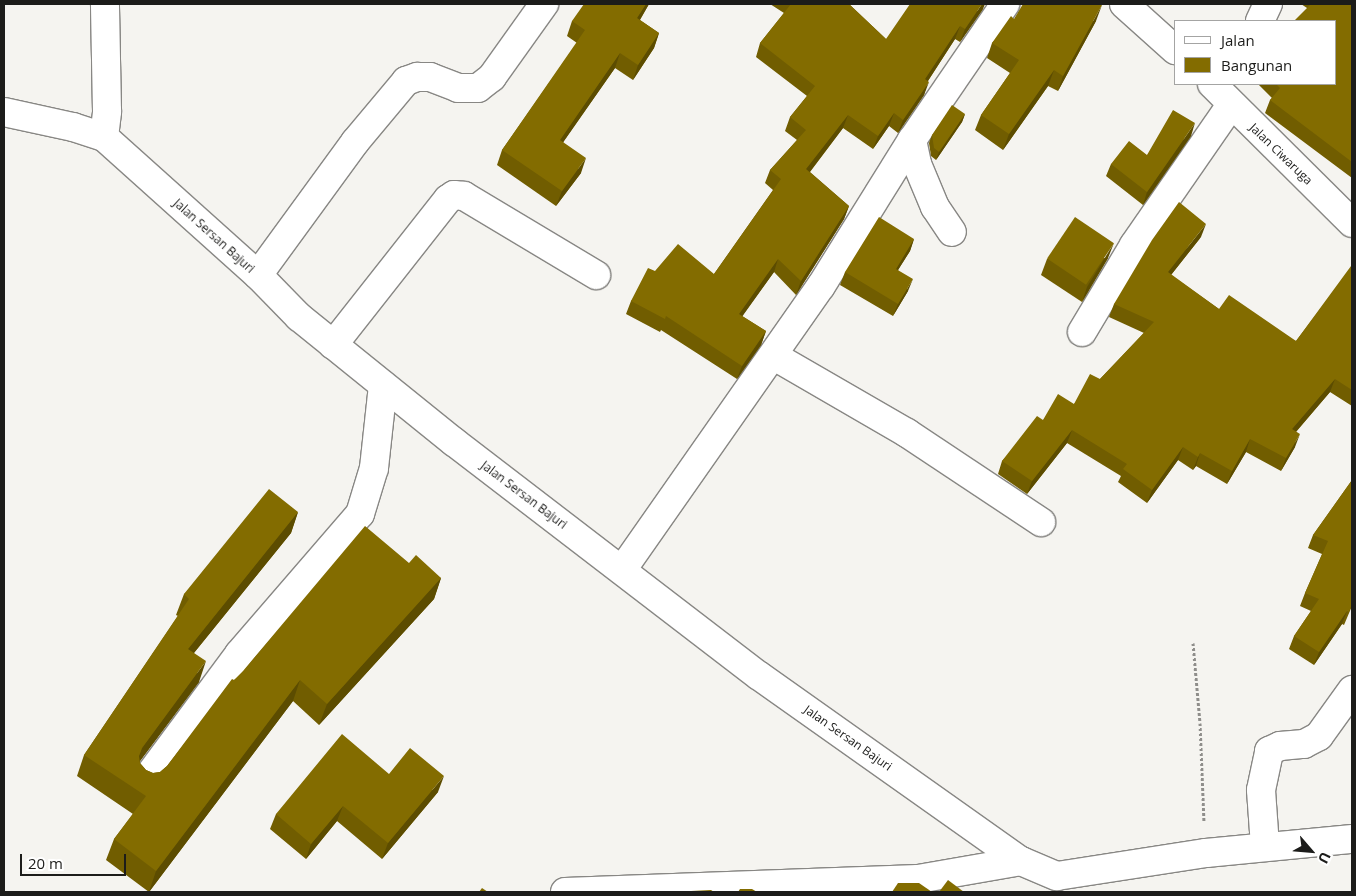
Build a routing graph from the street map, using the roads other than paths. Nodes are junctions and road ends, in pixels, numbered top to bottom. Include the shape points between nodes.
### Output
1 (105, 4) edge
2 (544, 4) edge
3 (1005, 4) edge
4 (1124, 4) edge
5 (1268, 4) edge
6 (1260, 20) edge
7 (1174, 49) edge
8 (1221, 90) edge
9 (4, 112) edge
10 (104, 137) junction
11 (912, 140) junction
12 (1352, 223) edge
13 (952, 232) dead end
14 (258, 275) junction
15 (596, 275) dead end
16 (1082, 332) dead end
17 (333, 345) junction
18 (774, 356) junction
19 (383, 385) junction
20 (1042, 522) dead end
21 (622, 570) junction
22 (1352, 690) edge
23 (147, 778) edge
24 (1352, 839) edge
25 (1265, 846) junction
26 (1021, 861) junction
27 (1062, 884) edge
28 (682, 890) edge
29 (565, 892) edge

1 - 10 street via 107,102
2 - 14 street via 492,76 478,88 458,88 430,77 406,81 355,142
3 - 11 street
4 - 7 street
5 - 6 street
8 - 12 street, Jalan Ciwaruga
8 - 16 street
9 - 10 street, Jalan Sersan Bajuri
10 - 14 street, Jalan Sersan Bajuri
11 - 13 street via 917,164 935,207
11 - 18 street via 822,286
14 - 17 street, Jalan Sersan Bajuri via 299,317
15 - 17 street via 464,196 454,195
17 - 19 street, Jalan Sersan Bajuri
18 - 20 street via 907,433
18 - 21 street
19 - 21 street, Jalan Sersan Bajuri
19 - 23 street via 374,468 360,514 240,654
21 - 26 street, Jalan Sersan Bajuri via 758,674
22 - 25 street via 1319,736 1304,744 1280,746 1269,751 1261,790
24 - 25 street, Jalan Sersan Bajuri
25 - 27 street, Jalan Sersan Bajuri via 1206,853
26 - 27 street, Jalan Sersan Bajuri
26 - 28 street via 918,878
28 - 29 street

